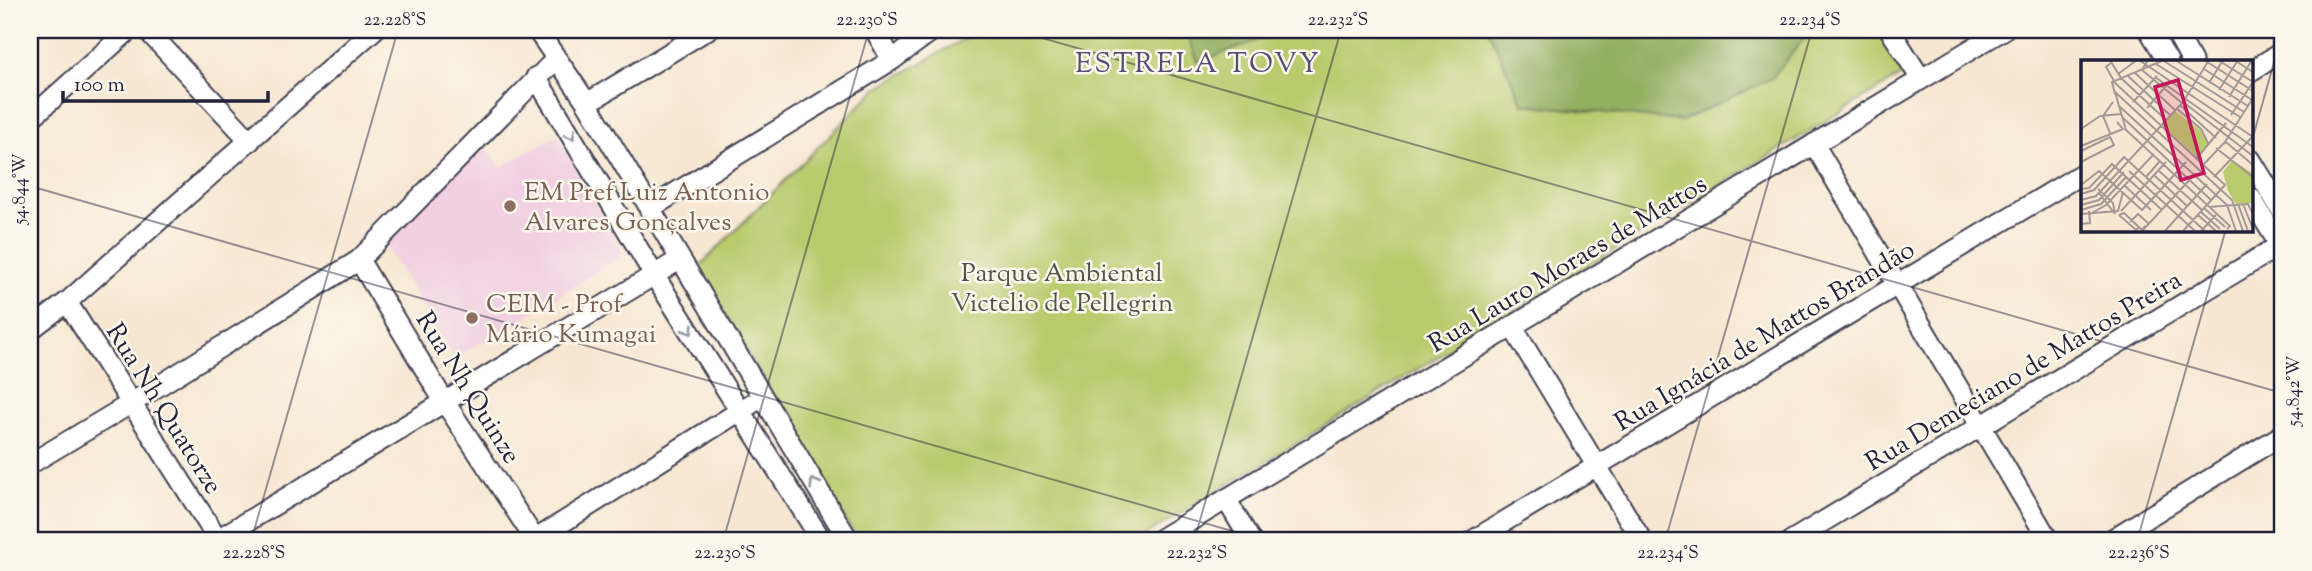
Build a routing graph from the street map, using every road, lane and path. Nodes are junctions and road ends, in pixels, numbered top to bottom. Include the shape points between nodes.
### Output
1 (129, 30) edge
2 (147, 30) edge
3 (374, 30) edge
4 (537, 30) edge
5 (707, 30) edge
6 (875, 30) edge
7 (933, 30) edge
8 (1890, 30) edge
9 (2003, 30) edge
10 (2149, 30) edge
11 (2175, 30) edge
12 (2282, 52) edge
13 (556, 59) junction
14 (892, 60) junction
15 (2167, 60) edge
16 (2192, 60) edge
17 (2252, 70) edge
18 (536, 77) junction
19 (1920, 79) junction
20 (586, 103) junction
21 (30, 119) edge
22 (250, 141) junction
23 (1814, 144) junction
24 (2252, 162) edge
25 (2081, 174) edge
26 (2252, 200) edge
27 (649, 209) junction
28 (2282, 211) edge
29 (2281, 246) edge
30 (359, 260) junction
31 (679, 260) junction
32 (654, 275) junction
33 (1897, 285) junction
34 (67, 302) junction
35 (1512, 326) junction
36 (30, 329) edge
37 (762, 397) junction
38 (444, 401) junction
39 (130, 404) junction
40 (741, 411) junction
41 (1981, 426) junction
42 (2282, 435) edge
43 (30, 464) edge
44 (1597, 467) junction
45 (1226, 499) junction
46 (843, 539) edge
47 (217, 541) edge
48 (534, 541) edge
49 (822, 541) edge
50 (1157, 541) edge
51 (1251, 541) edge
52 (1472, 541) edge
53 (1642, 541) edge
54 (1791, 541) edge
55 (2049, 541) edge
56 (2109, 541) edge

1 - 21 street
2 - 22 street
3 - 22 street
4 - 13 street
5 - 20 street
6 - 14 street
7 - 14 street
8 - 19 street
9 - 19 street, Rua Lauro Moraes de Mattos
10 - 15 street
11 - 16 street
12 - 17 street
13 - 18 street
13 - 20 street
14 - 27 street
18 - 30 street
18 -> 32 street
19 - 23 street, Rua Lauro Moraes de Mattos
20 - 27 street
22 - 34 street
23 - 33 street
23 - 35 street, Rua Lauro Moraes de Mattos
24 - 28 street
25 - 33 street, Rua Ignácia de Mattos Brandão
26 - 29 street
27 - 31 street
29 - 41 street, Rua Demeciano de Mattos Preira
30 - 38 street, Rua Nh Quinze
30 - 39 street
31 - 32 street
31 - 37 street
32 - 38 street
32 -> 40 street
33 - 41 street
33 - 44 street, Rua Ignácia de Mattos Brandão
34 - 36 street
34 - 39 street, Rua Nh Quatorze
35 - 44 street
35 - 45 street, Rua Lauro Moraes de Mattos
37 - 40 street
46 -> 37 street
38 - 47 street
38 - 48 street, Rua Nh Quinze
39 - 43 street
39 - 47 street, Rua Nh Quatorze
40 - 48 street
40 - 49 street
41 - 54 street, Rua Demeciano de Mattos Preira
41 - 55 street
42 - 56 street
44 - 52 street, Rua Ignácia de Mattos Brandão
44 - 53 street
45 - 50 street, Rua Lauro Moraes de Mattos
45 - 51 street

